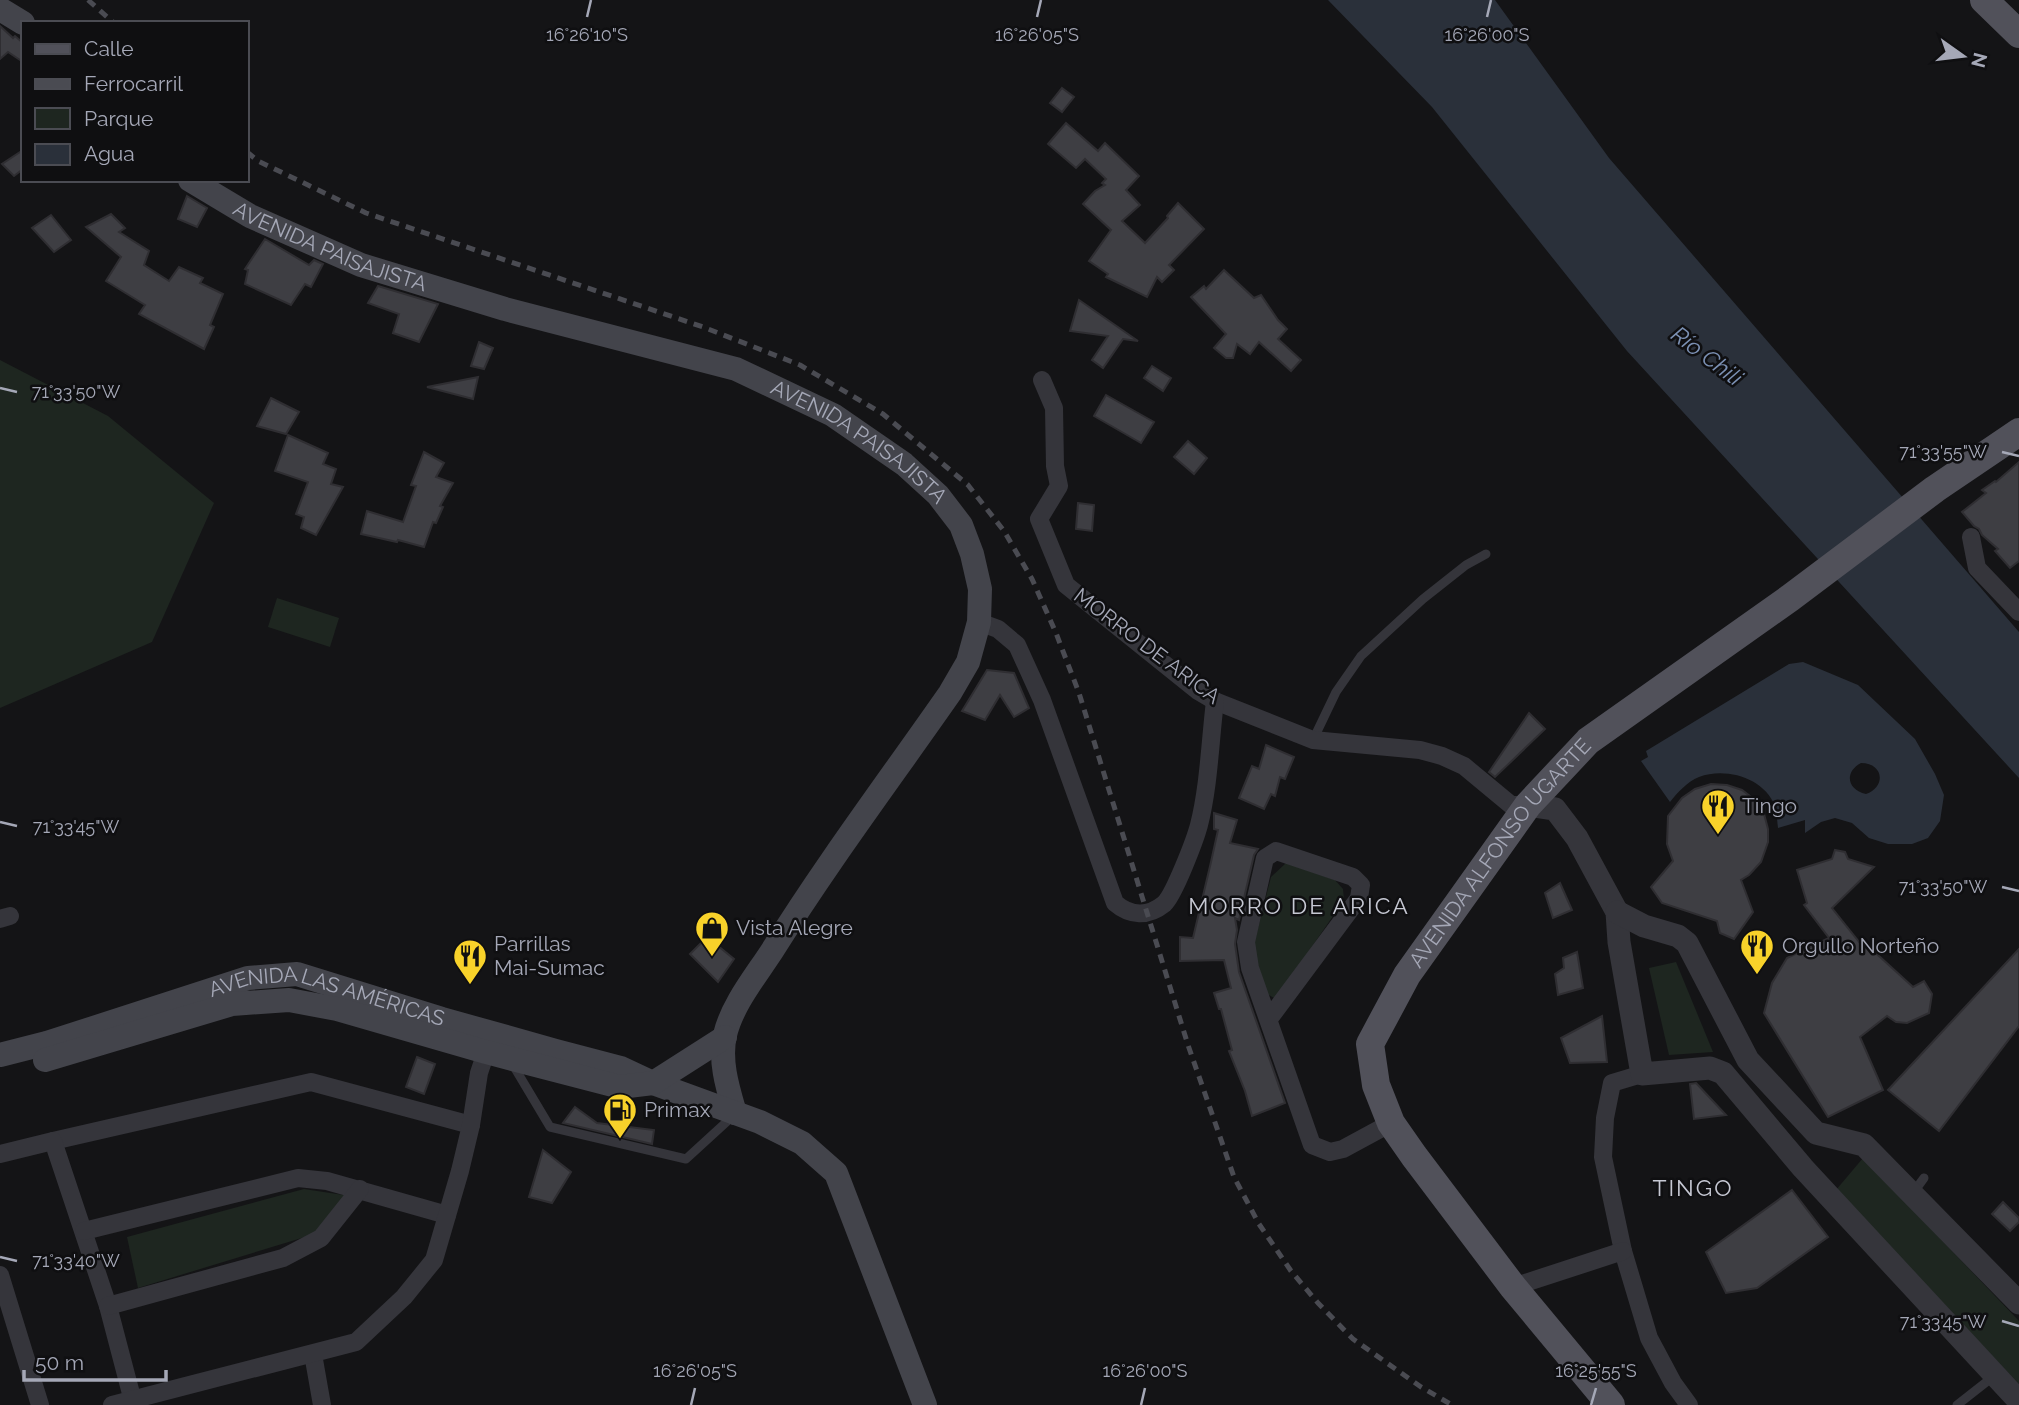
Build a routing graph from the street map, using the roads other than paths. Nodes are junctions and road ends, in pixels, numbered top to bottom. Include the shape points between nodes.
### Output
1 (1984, 0) edge
2 (0, 9) edge
3 (21, 22) edge
4 (2019, 34) edge
5 (193, 182) edge
6 (1042, 380) dead end
7 (2018, 435) edge
8 (1970, 537) dead end
9 (1486, 554) dead end
10 (2019, 612) edge
11 (979, 622) junction
12 (1214, 701) junction
13 (1313, 740) junction
14 (1528, 805) junction
15 (1617, 912) junction
16 (1269, 1020) junction
17 (725, 1037) junction
18 (0, 1055) edge
19 (497, 1055) junction
20 (1748, 1060) junction
21 (0, 1071) edge
22 (1723, 1073) junction
23 (1642, 1074) junction
24 (653, 1083) junction
25 (735, 1114) junction
26 (1391, 1123) junction
27 (471, 1125) junction
28 (1829, 1136) junction
29 (53, 1141) junction
30 (0, 1154) edge
31 (1803, 1168) junction
32 (360, 1189) junction
33 (447, 1215) junction
34 (84, 1231) junction
35 (1623, 1251) junction
36 (0, 1275) edge
37 (1513, 1287) junction
38 (2019, 1303) edge
39 (108, 1306) junction
40 (313, 1354) junction
41 (1996, 1375) junction
42 (2019, 1401) edge
43 (133, 1402) edge
44 (40, 1405) edge
45 (112, 1405) edge
46 (322, 1405) edge
47 (925, 1405) edge
48 (1611, 1405) edge
49 (1689, 1405) edge
50 (1957, 1405) edge

1 - 4 main road
2 - 3 main road
5 - 11 main road, AVENIDA PAISAJISTA via 250,216 361,265 505,309 736,369 833,415 904,464 938,495 961,525 980,589
6 - 12 street, MORRO DE ARICA via 1054,408 1059,486 1039,519 1066,585
7 - 14 main road, AVENIDA ALFONSO UGARTE via 1935,489 1588,741
8 - 10 street via 1977,568
9 - 13 lane via 1423,599 1361,656 1336,692
11 - 12 street via 998,629 1017,645 1042,700 1115,903 1131,913 1147,913 1165,902 1186,862 1207,785
11 - 17 main road, AVENIDA PAISAJISTA via 968,662 950,693 796,912 738,1005
12 - 13 street, MORRO DE ARICA
13 - 14 street, MORRO DE ARICA via 1441,756 1464,766 1511,804
14 - 15 street via 1555,809 1577,838
14 - 26 main road, AVENIDA ALFONSO UGARTE via 1407,975 1370,1044 1376,1085
15 - 20 street via 1687,943
15 - 23 street
16 - 16 street via 1359,898 1361,885 1353,877 1276,851 1265,858 1246,942 1250,968
16 - 26 street via 1312,1145 1329,1152 1343,1149
17 - 24 main road
17 - 25 main road, AVENIDA PAISAJISTA via 725,1074
18 - 24 main road, AVENIDA LAS AMÉRICAS via 248,978 296,974 621,1068
19 - 21 main road, AVENIDA LAS AMÉRICAS via 337,1009 289,1000 232,1004
19 - 24 main road, AVENIDA LAS AMÉRICAS via 620,1087
19 - 25 lane via 550,1127 686,1159
19 - 27 street via 479,1073
20 - 22 street
20 - 28 street via 1816,1133
22 - 23 street via 1710,1068
22 - 31 street
23 - 35 street via 1612,1083 1605,1118 1603,1157
24 - 25 main road, AVENIDA LAS AMÉRICAS
25 - 47 main road, AVENIDA LAS AMÉRICAS via 802,1143 836,1173
26 - 37 main road, AVENIDA ALFONSO UGARTE
27 - 29 street via 312,1082
27 - 33 street
28 - 31 street
28 - 38 street via 1864,1145 1918,1185
29 - 30 street
29 - 34 street
31 - 41 street
32 - 33 street
32 - 34 street via 298,1178
32 - 39 street via 321,1238 283,1258
33 - 40 street via 434,1260 404,1297 356,1342
34 - 39 street
35 - 37 street
35 - 49 street via 1649,1338
36 - 44 street
37 - 48 main road, AVENIDA ALFONSO UGARTE
39 - 43 street
40 - 43 street
40 - 46 street
41 - 42 street
41 - 50 lane
43 - 45 street

